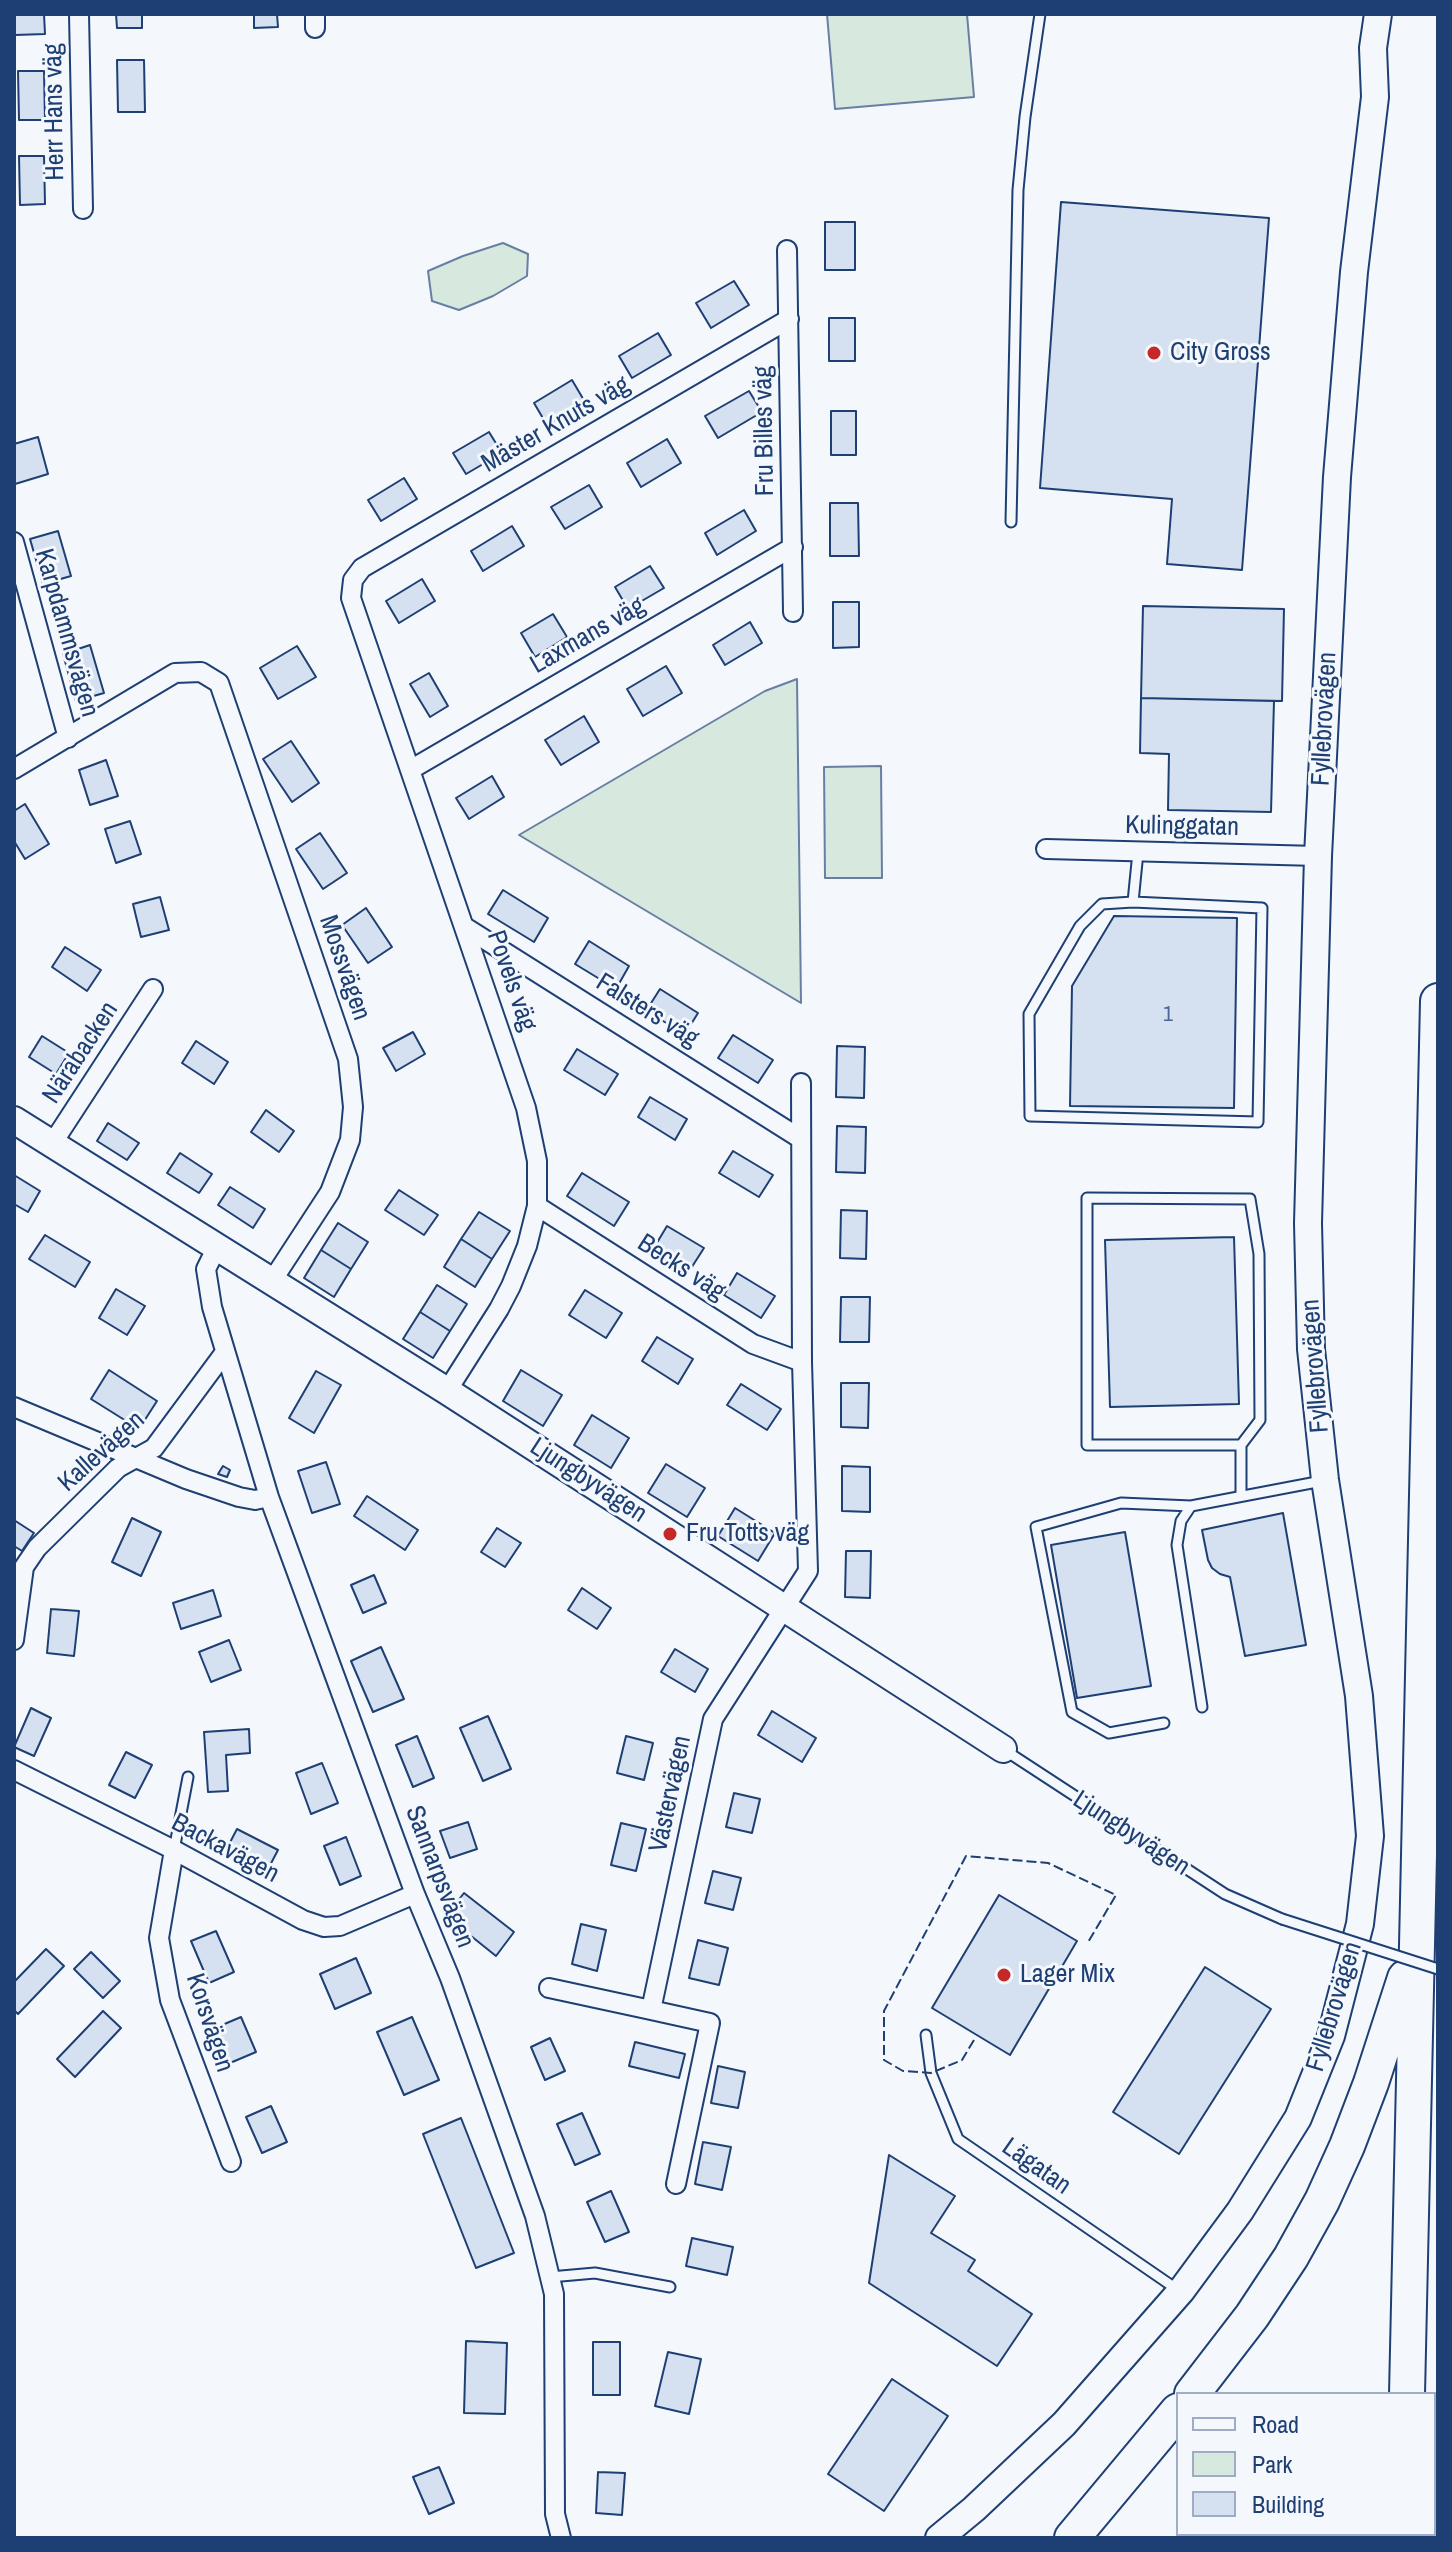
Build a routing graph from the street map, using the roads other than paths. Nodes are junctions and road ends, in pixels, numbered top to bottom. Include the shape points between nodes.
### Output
1 (79, 14) edge
2 (1040, 14) edge
3 (1355, 14) edge
4 (1378, 14) edge
5 (1373, 48) junction
6 (83, 209) dead end
7 (787, 250) dead end
8 (789, 319) junction
9 (1011, 522) dead end
10 (14, 542) edge
11 (793, 547) junction
12 (353, 580) joint
13 (793, 612) dead end
14 (68, 738) junction
15 (14, 769) edge
16 (410, 770) junction
17 (1046, 849) dead end
18 (1138, 852) junction
19 (1318, 856) junction
20 (1133, 902) junction
21 (465, 927) junction
22 (153, 989) dead end
23 (1438, 1001) edge
24 (801, 1083) dead end
25 (14, 1120) edge
26 (801, 1139) junction
27 (52, 1144) junction
28 (537, 1206) junction
29 (216, 1249) junction
30 (272, 1281) junction
31 (225, 1352) junction
32 (802, 1362) junction
33 (447, 1391) junction
34 (14, 1407) edge
35 (1241, 1445) junction
36 (135, 1459) junction
37 (1325, 1480) junction
38 (1241, 1496) junction
39 (269, 1497) junction
40 (1191, 1506) junction
41 (19, 1565) edge
42 (786, 1608) junction
43 (14, 1640) edge
44 (1202, 1707) dead end
45 (1164, 1723) dead end
46 (1003, 1749) joint
47 (14, 1770) edge
48 (188, 1777) dead end
49 (174, 1850) junction
50 (415, 1894) junction
51 (1427, 1956) edge
52 (549, 1988) dead end
53 (651, 2010) junction
54 (926, 2035) dead end
55 (231, 2162) dead end
56 (676, 2184) dead end
57 (550, 2277) junction
58 (670, 2287) dead end
59 (1181, 2291) junction
60 (1194, 2392) edge
61 (1407, 2392) edge
62 (1176, 2413) edge
63 (561, 2538) edge
64 (939, 2538) edge
65 (1072, 2538) edge

1 - 6 street, Herr Hans väg
2 - 9 lane via 1018,190
3 - 5 street, Fyllebrovägen
4 - 5 street, Fyllebrovägen
5 - 19 street, Fyllebrovägen via 1375,97 1337,477
7 - 8 street, Fru Billes väg
8 - 11 street, Fru Billes väg
8 - 12 street, Mäster Knuts väg via 362,568
10 - 14 street, Karpdammsvägen
11 - 13 street, Fru Billes väg
11 - 16 street, Laxmans väg
12 - 16 street, Povels väg via 351,598
14 - 15 street
14 - 30 street, Mossvägen via 175,673 201,672 219,683 348,1059 350,1140 330,1192
16 - 21 street, Povels väg
17 - 18 street, Kulinggatan
18 - 19 street, Kulinggatan
18 - 20 lane
19 - 37 street, Fyllebrovägen via 1308,1223 1311,1349
20 - 20 lane via 1102,904 1080,926 1029,1014 1030,1116 1258,1122 1262,908
21 - 26 street, Falsters väg
21 - 28 street, Povels väg via 531,1123
22 - 27 street, Närabacken
23 - 51 highway
24 - 26 street
25 - 27 street, Ljungbyvägen
26 - 32 street
27 - 29 street, Ljungbyvägen
28 - 32 street, Becks väg via 753,1344
28 - 33 street, Povels väg via 511,1286
29 - 30 street, Ljungbyvägen
29 - 31 street, Sannarpsvägen via 206,1278
30 - 33 street, Ljungbyvägen
31 - 36 street, Kallevägen via 154,1448
31 - 39 street, Sannarpsvägen
32 - 42 street via 808,1571
33 - 42 street, Ljungbyvägen
34 - 36 street
35 - 35 lane via 1087,1445 1087,1198 1250,1199 1259,1254 1260,1420
35 - 38 lane
36 - 39 street via 239,1497
36 - 41 street, Kallevägen via 118,1468
37 - 38 lane
37 - 59 street, Fyllebrovägen via 1359,1696 1370,1836 1360,1924 1331,2036 1298,2118 1240,2211
38 - 40 lane
39 - 50 street, Sannarpsvägen
40 - 44 lane via 1181,1521 1177,1545
40 - 45 lane via 1121,1503 1036,1527 1072,1712 1109,1733
41 - 43 street, Kallevägen
42 - 46 street, Ljungbyvägen
42 - 53 street, Västervägen via 713,1719
46 - 51 lane, Ljungbyvägen, bridge via 1225,1894 1282,1919
47 - 49 street, Backavägen
48 - 49 lane
49 - 50 street, Backavägen via 324,1927 340,1926
49 - 55 street, Korsvägen via 159,1938 170,2000
50 - 57 street, Sannarpsvägen via 530,2201
51 - 60 highway via 1322,2201 1260,2304
51 - 61 highway
52 - 53 street
53 - 56 street via 710,2023
54 - 59 lane, Lägatan via 931,2073 958,2139
57 - 58 lane via 595,2273
57 - 63 street, Sannarpsvägen via 555,2514
59 - 64 street, Fyllebrovägen via 1064,2424
62 - 65 highway

